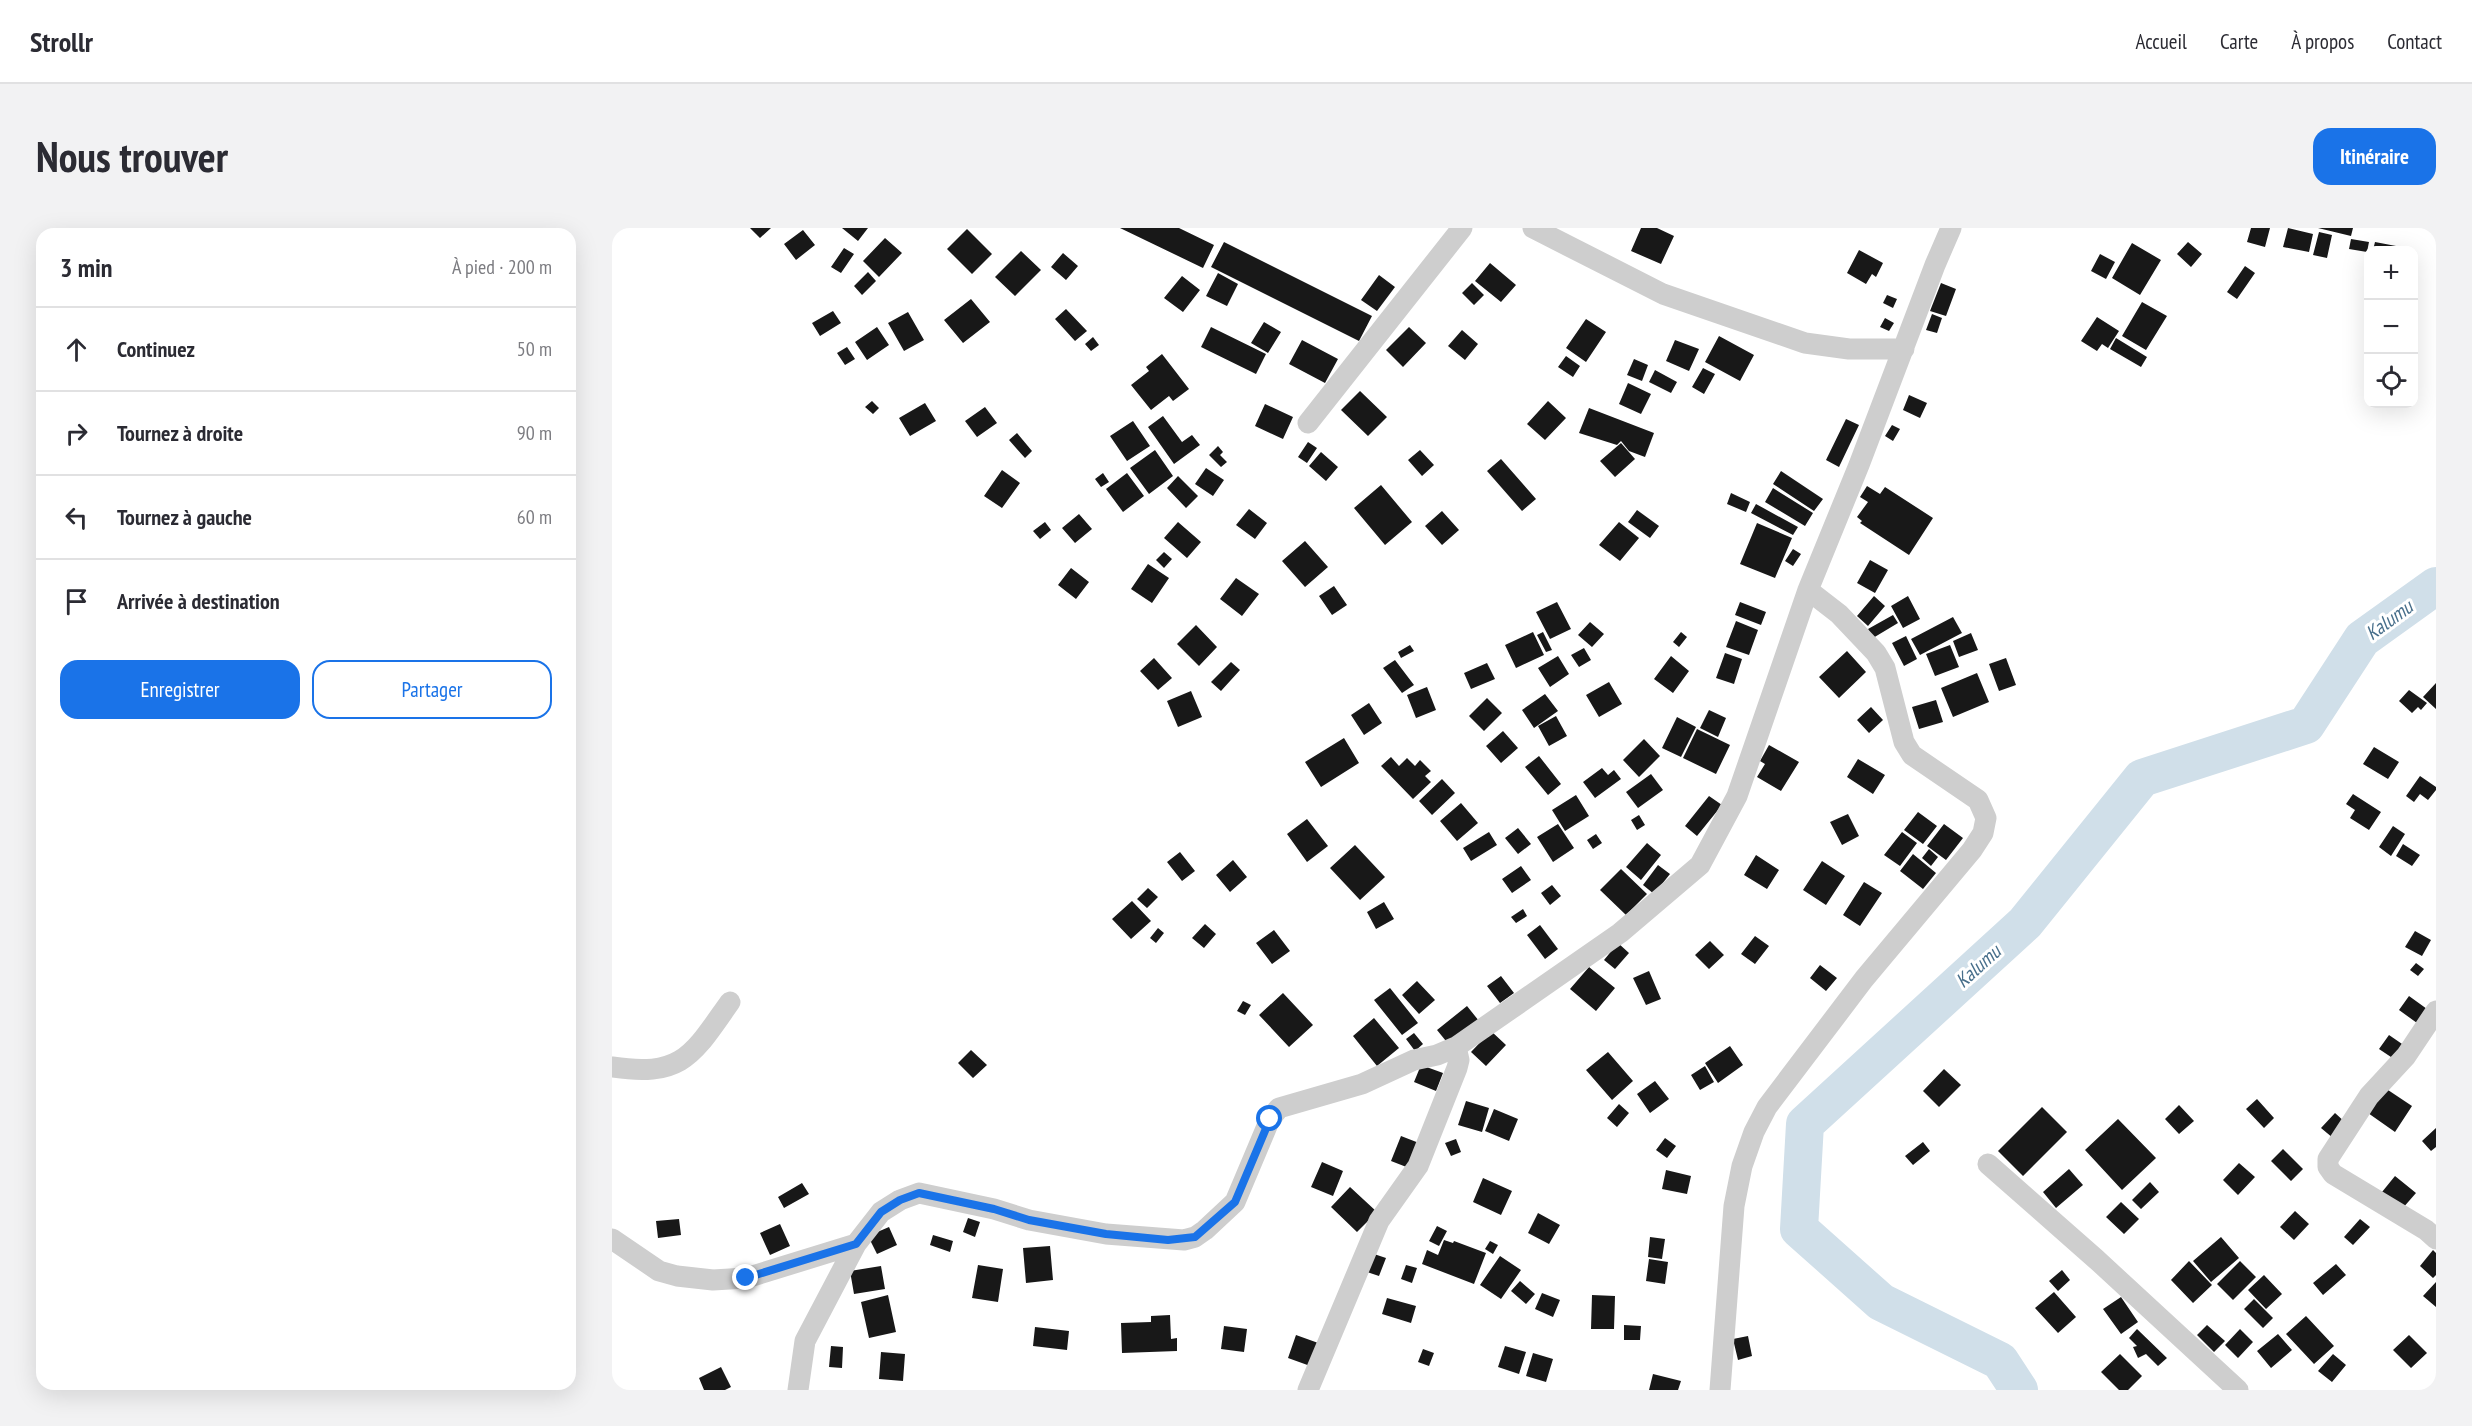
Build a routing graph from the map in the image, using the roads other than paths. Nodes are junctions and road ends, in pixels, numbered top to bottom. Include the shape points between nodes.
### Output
1 (1462, 228) edge
2 (1533, 228) edge
3 (1951, 228) edge
4 (1904, 349) junction
5 (1308, 423) dead end
6 (1808, 590) junction
7 (730, 1002) dead end
8 (2436, 1011) edge
9 (1456, 1047) junction
10 (612, 1067) edge
11 (1988, 1164) dead end
12 (612, 1239) edge
13 (2436, 1239) edge
14 (856, 1244) junction
15 (798, 1390) edge
16 (1308, 1390) edge
17 (1720, 1390) edge
18 (2238, 1390) edge

1 - 5 street
2 - 4 street via 1663,294 1805,343 1849,349
3 - 4 street
4 - 6 street
6 - 9 street via 1737,796 1700,865 1620,933
6 - 17 street via 1839,614 1876,653 1885,668 1904,742 1912,755 1978,800 1986,818 1983,833 1972,850 1864,979 1767,1107 1754,1132 1734,1206
7 - 10 street via 695,1051 679,1061 656,1069
8 - 13 street via 2406,1056 2369,1096 2328,1159 2333,1174
9 - 14 street via 1414,1060 1362,1084 1279,1108 1270,1119 1235,1202 1195,1237 1168,1240 1106,1234 919,1193 881,1212
9 - 16 street via 1457,1068 1418,1166 1379,1221
11 - 18 street
12 - 14 street via 659,1271 713,1280 746,1278
14 - 15 street via 805,1341

